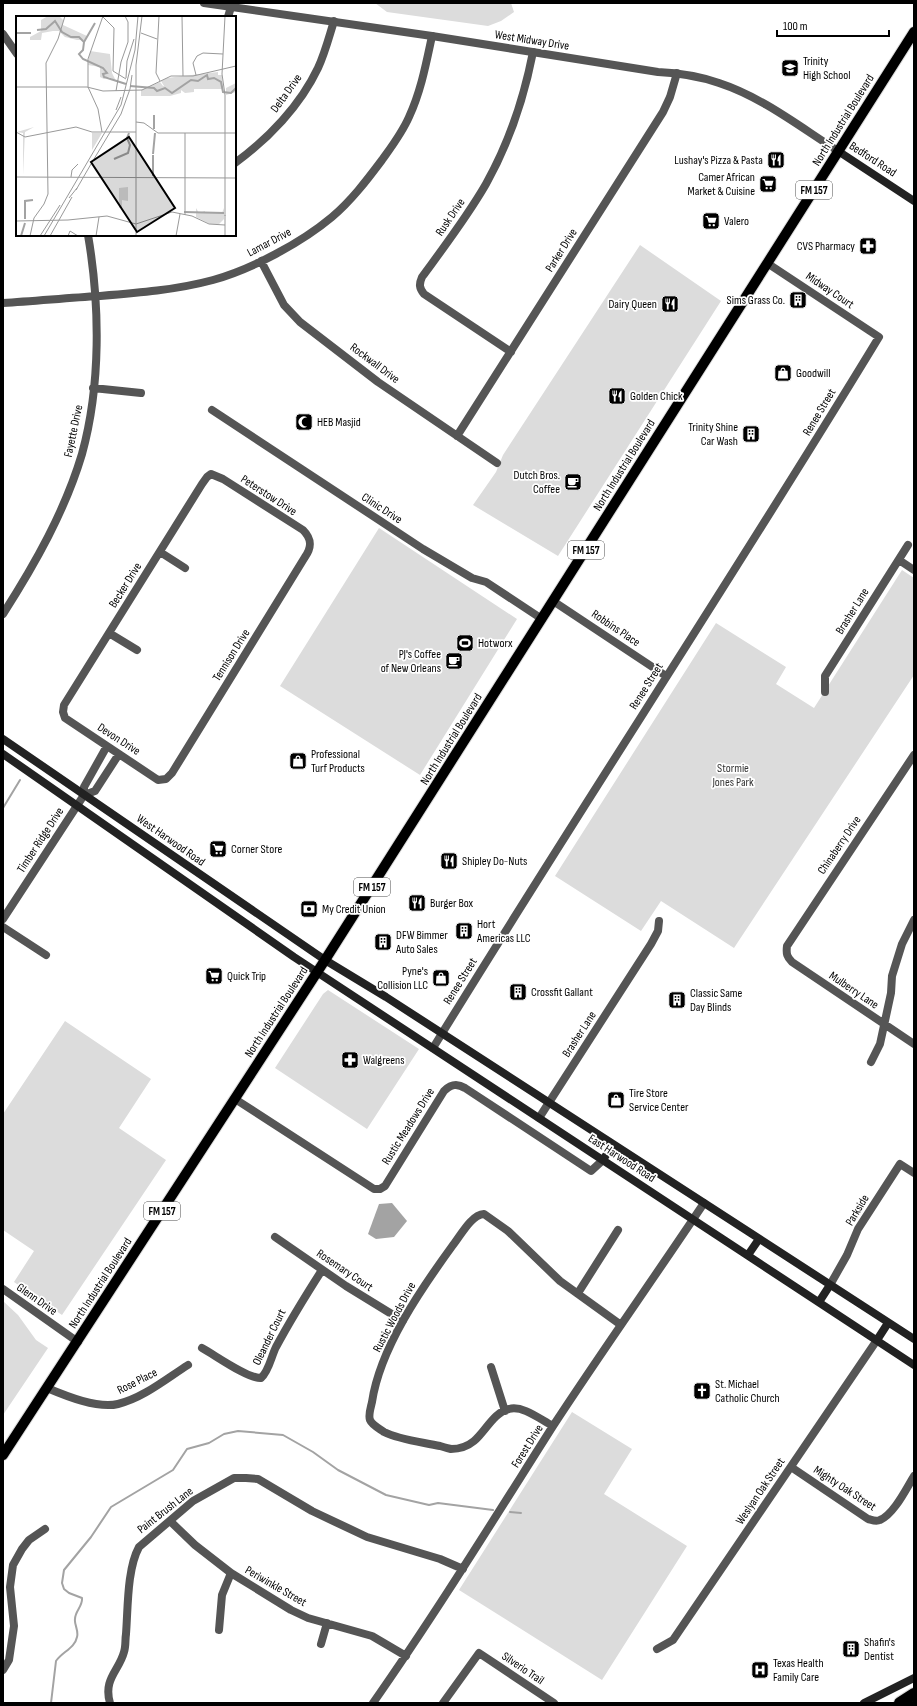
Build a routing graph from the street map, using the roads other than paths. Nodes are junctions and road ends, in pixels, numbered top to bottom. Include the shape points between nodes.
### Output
1 (204, 3) edge
2 (231, 6) junction
3 (228, 16) edge
4 (334, 21) junction
5 (914, 32) edge
6 (3, 34) edge
7 (432, 36) junction
8 (532, 52) junction
9 (16, 53) edge
10 (677, 73) junction
11 (838, 151) junction
12 (236, 162) edge
13 (914, 201) edge
14 (88, 236) edge
15 (261, 261) junction
16 (767, 263) junction
17 (96, 296) junction
18 (3, 303) edge
19 (878, 337) joint
20 (511, 352) junction
21 (93, 388) junction
22 (141, 393) dead end
23 (212, 410) dead end
24 (457, 436) junction
25 (497, 463) dead end
26 (211, 474) joint
27 (310, 540) joint
28 (908, 545) dead end
29 (160, 552) junction
30 (899, 560) junction
31 (185, 568) dead end
32 (914, 570) edge
33 (554, 601) junction
34 (3, 614) edge
35 (542, 619) junction
36 (109, 633) junction
37 (137, 650) dead end
38 (666, 676) junction
39 (825, 692) dead end
40 (63, 712) joint
41 (3, 739) edge
42 (107, 746) junction
43 (3, 754) edge
44 (119, 754) junction
45 (914, 755) edge
46 (166, 780) joint
47 (84, 795) junction
48 (77, 805) junction
49 (219, 888) junction
50 (210, 898) junction
51 (3, 919) edge
52 (659, 921) dead end
53 (913, 924) edge
54 (3, 928) edge
55 (786, 951) joint
56 (46, 955) dead end
57 (325, 960) junction
58 (318, 972) junction
59 (884, 1024) junction
60 (442, 1033) junction
61 (914, 1044) edge
62 (433, 1048) junction
63 (872, 1062) dead end
64 (235, 1099) junction
65 (549, 1103) junction
66 (539, 1118) junction
67 (613, 1144) junction
68 (603, 1160) junction
69 (914, 1172) edge
70 (704, 1203) junction
71 (693, 1219) junction
72 (618, 1230) dead end
73 (275, 1237) dead end
74 (759, 1239) junction
75 (748, 1255) junction
76 (322, 1270) junction
77 (830, 1285) junction
78 (3, 1289) edge
79 (578, 1293) junction
80 (819, 1302) junction
81 (403, 1322) junction
82 (888, 1322) junction
83 (621, 1325) junction
84 (914, 1339) edge
85 (877, 1340) junction
86 (78, 1342) junction
87 (202, 1348) dead end
88 (188, 1365) dead end
89 (914, 1365) edge
90 (491, 1366) dead end
91 (47, 1388) junction
92 (505, 1411) junction
93 (553, 1426) junction
94 (3, 1456) edge
95 (791, 1467) junction
96 (914, 1476) edge
97 (170, 1521) junction
98 (45, 1529) dead end
99 (463, 1569) junction
100 (231, 1573) junction
101 (327, 1623) junction
102 (219, 1630) dead end
103 (322, 1644) dead end
104 (658, 1649) dead end
105 (406, 1656) junction
106 (3, 1670) edge
107 (914, 1678) edge
108 (914, 1694) edge
109 (550, 1702) edge
110 (110, 1703) edge
111 (373, 1703) edge
112 (443, 1703) edge
113 (864, 1703) edge
114 (900, 1703) edge

1 - 2 street, West Midway Drive
2 - 3 street
2 - 4 street, West Midway Drive
4 - 7 street, West Midway Drive
4 - 12 street, Delta Drive via 318,68 297,101 278,125
5 - 11 main road, North Industrial Boulevard / FM 157
6 - 9 street
7 - 8 street, West Midway Drive
7 - 15 street, Lamar Drive via 425,72 409,118 398,138 373,171 332,217 289,247
8 - 10 street, West Midway Drive
8 - 20 street, Rusk Drive via 523,97 500,157 459,227 420,283 424,294
10 - 11 street, West Midway Drive via 719,83 761,102
10 - 20 street, Parker Drive via 663,112
11 - 13 main road, Bedford Road
11 - 16 main road, North Industrial Boulevard / FM 157
14 - 17 street, Fayette Drive
15 - 17 street, Lamar Drive via 212,280 160,291
15 - 24 street, Rockwall Drive via 284,305 300,322 378,382
16 - 19 street, Midway Court
16 - 33 main road, North Industrial Boulevard / FM 157
17 - 18 street, Lamar Drive
17 - 21 street, Fayette Drive
19 - 38 street, Renee Street via 794,476
20 - 24 street, Parker Drive
21 - 22 street
21 - 34 street, Fayette Drive via 82,454 71,486 34,563
23 - 35 street, Clinic Drive via 423,549 472,578 486,582
24 - 25 street, Rockwall Drive
26 - 27 street, Peterstow Drive via 223,479 302,530
26 - 29 street, Becker Drive via 207,476
27 - 46 street, Tennison Drive via 305,558
28 - 30 street, Brasher Lane
29 - 31 street
29 - 36 street, Becker Drive
30 - 32 street
30 - 39 street, Brasher Lane via 825,676
33 - 35 main road, North Industrial Boulevard / FM 157
33 - 38 street, Robbins Place
35 - 57 main road, North Industrial Boulevard / FM 157
36 - 37 street
36 - 40 street, Becker Drive via 64,705
38 - 60 street, Renee Street
40 - 42 street, Devon Drive via 65,718
41 - 47 main road, West Harwood Road
42 - 44 street, Devon Drive
42 - 47 street via 84,786
43 - 48 main road, West Harwood Road
44 - 46 street, Devon Drive via 158,780
44 - 47 street via 95,791
45 - 55 street, Chinaberry Drive via 821,893
47 - 48 street, Timber Ridge Drive
47 - 49 main road, West Harwood Road
48 - 50 main road, West Harwood Road
48 - 51 street, Timber Ridge Drive
49 - 50 main road
49 - 57 main road, West Harwood Road
50 - 58 main road, West Harwood Road
52 - 65 street, Brasher Lane via 658,931 651,944
53 - 59 street via 902,944 892,976
54 - 56 street
55 - 59 street, Mulberry Lane via 792,962
57 - 58 main road, North Industrial Boulevard / FM 157
57 - 60 main road, East Harwood Road
58 - 62 main road, East Harwood Road
58 - 64 main road, North Industrial Boulevard / FM 157
59 - 61 street, Mulberry Lane
59 - 63 street via 880,1044
60 - 62 street, Renee Street
60 - 65 main road, East Harwood Road
62 - 66 main road, East Harwood Road
64 - 68 street, Rustic Meadows Drive via 374,1189 385,1186 444,1091 454,1084 465,1088 591,1171
64 - 86 main road, North Industrial Boulevard / FM 157
65 - 66 street, Brasher Lane
65 - 67 main road, East Harwood Road
66 - 68 main road, East Harwood Road
67 - 68 main road
67 - 70 main road, East Harwood Road
68 - 71 main road, East Harwood Road
69 - 77 street, Parkside via 900,1164 858,1229
70 - 71 street, Forest Drive
70 - 74 main road, East Harwood Road
71 - 75 main road, East Harwood Road
71 - 83 street, Forest Drive
72 - 79 street
73 - 76 street, Rosemary Court
74 - 75 main road
74 - 77 main road, East Harwood Road
75 - 80 main road, East Harwood Road
76 - 81 street, Rosemary Court
76 - 87 street, Oleander Court via 294,1313 261,1378 243,1372
77 - 80 main road
77 - 82 main road, East Harwood Road
78 - 86 street, Glenn Drive
79 - 81 street, Rustic Woods Drive via 560,1281 496,1222 480,1214 432,1274
79 - 83 street, Rustic Woods Drive
80 - 85 main road, East Harwood Road
81 - 92 street, Rustic Woods Drive via 381,1368 372,1396 370,1420 373,1424 393,1435 452,1449 474,1441 495,1417
82 - 84 main road, East Harwood Road
82 - 85 main road
83 - 93 street, Forest Drive
85 - 89 main road, East Harwood Road
85 - 95 street, Weslyan Oak Street
86 - 91 main road, North Industrial Boulevard / FM 157
88 - 91 street, Rose Place via 144,1393 118,1404 100,1404 66,1396
90 - 92 street
91 - 94 main road, North Industrial Boulevard / FM 157
92 - 93 street via 522,1410
93 - 99 street, Forest Drive
95 - 96 street, Mighty Oak Street via 874,1521 879,1521 890,1513
95 - 104 street, Weslyan Oak Street via 673,1640
97 - 99 street, Paint Brush Lane via 193,1501 234,1478 258,1479 348,1529
97 - 100 street, Periwinkle Street via 195,1545
97 - 110 street, Paint Brush Lane via 145,1540 136,1552 131,1577 124,1653 111,1677 108,1694
98 - 106 street via 29,1540 13,1565 10,1587 14,1626 9,1660
99 - 105 street, Forest Drive
100 - 101 street, Periwinkle Street via 291,1610
100 - 102 street via 222,1596
101 - 103 street
101 - 105 street, Periwinkle Street via 372,1636
105 - 111 street, Forest Drive
107 - 113 main road
108 - 114 highway
109 - 112 street, Silverio Trail via 479,1654

